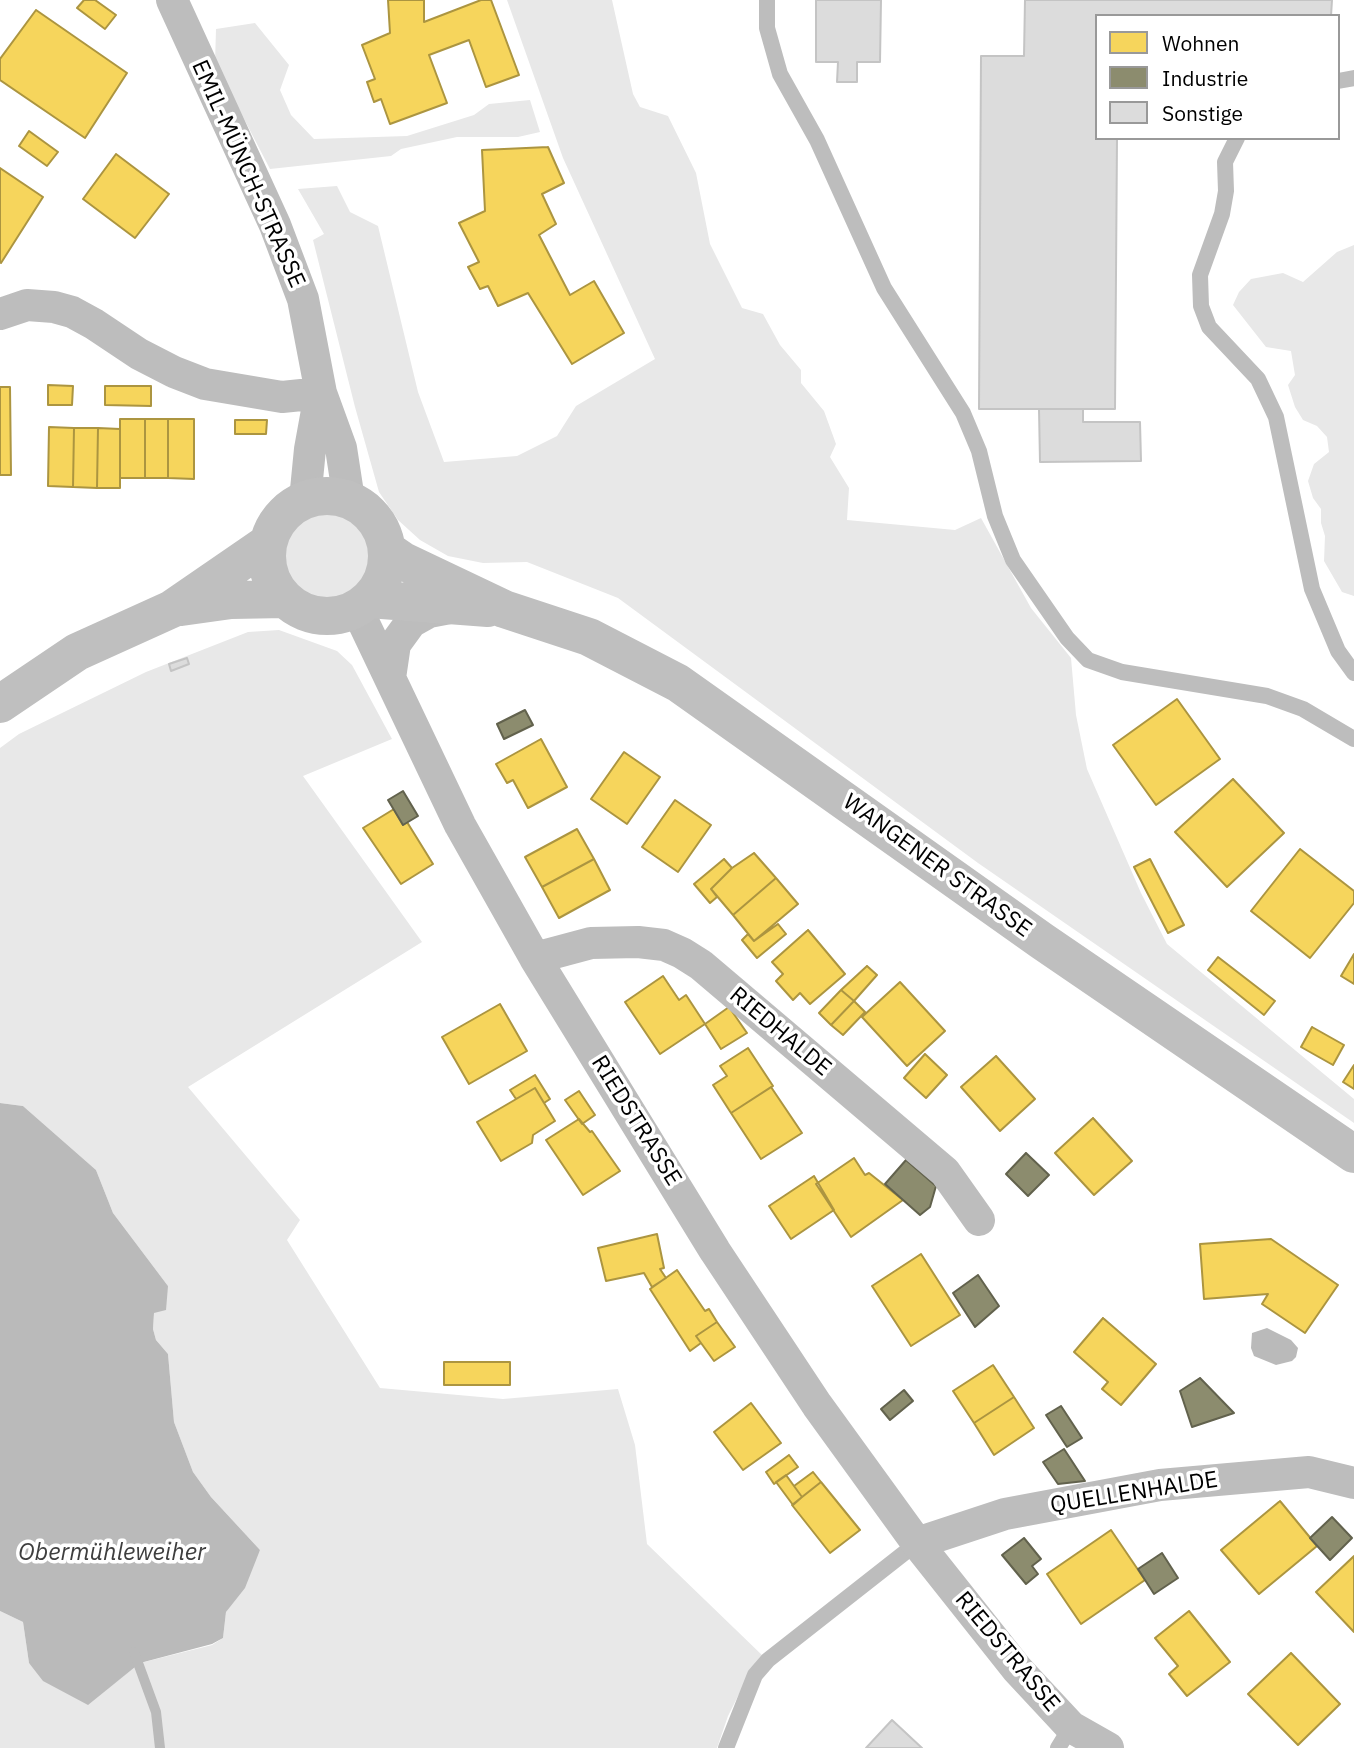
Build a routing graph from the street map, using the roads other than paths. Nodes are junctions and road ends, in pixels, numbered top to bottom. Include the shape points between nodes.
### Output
1 (172, 0) edge
2 (767, 0) edge
3 (1236, 140) edge
4 (0, 314) edge
5 (321, 393) junction
6 (305, 499) junction
7 (349, 499) junction
8 (268, 543) junction
9 (387, 550) junction
10 (285, 599) junction
11 (363, 604) junction
12 (457, 606) junction
13 (172, 609) junction
14 (504, 609) junction
15 (1354, 673) edge
16 (390, 678) junction
17 (0, 704) edge
18 (1354, 739) edge
19 (535, 958) junction
20 (1354, 1154) edge
21 (979, 1220) dead end
22 (1354, 1483) edge
23 (917, 1543) junction
24 (1064, 1737) edge
25 (726, 1748) edge
26 (1108, 1748) edge

1 - 5 street, EMIL-MÜNCH-STRASSE via 275,226 303,299
2 - 18 lane via 767,28 780,74 817,140 884,288 962,413 979,451 995,516 1013,560 1067,638 1088,660 1122,672 1267,696 1303,709
3 - 15 lane via 1225,162 1222,214 1200,275 1201,306 1209,327 1258,379 1276,417 1311,589
4 - 5 street via 39,304 54,307 72,312 174,372 205,384 282,397
5 - 6 street, EMIL-MÜNCH-STRASSE
5 - 7 street, EMIL-MÜNCH-STRASSE via 341,448
6 - 7 main road
6 - 8 main road via 280,518
7 - 9 main road via 378,523
8 - 10 main road via 269,572
8 - 13 main road
9 - 11 main road via 383,577
9 - 14 main road, WANGENER STRASSE
10 - 11 main road via 312,614 328,616
10 - 13 main road via 231,600
11 - 12 main road, WANGENER STRASSE
11 - 16 street, RIEDSTRASSE
12 - 14 main road, WANGENER STRASSE
12 - 16 street via 429,612 411,622 395,644
13 - 17 main road via 77,652
14 - 20 main road, WANGENER STRASSE via 589,637 642,662 709,703 1042,941
16 - 19 street, RIEDSTRASSE via 460,825
19 - 21 street, RIEDHALDE via 591,943 638,942 682,953 945,1172
19 - 23 street, RIEDSTRASSE via 723,1262 817,1405
22 - 23 street, QUELLENHALDE via 1309,1472 1160,1485 1005,1514
23 - 24 street, RIEDSTRASSE via 1017,1669
23 - 25 lane via 768,1660 755,1675
24 - 26 street, RIEDSTRASSE

